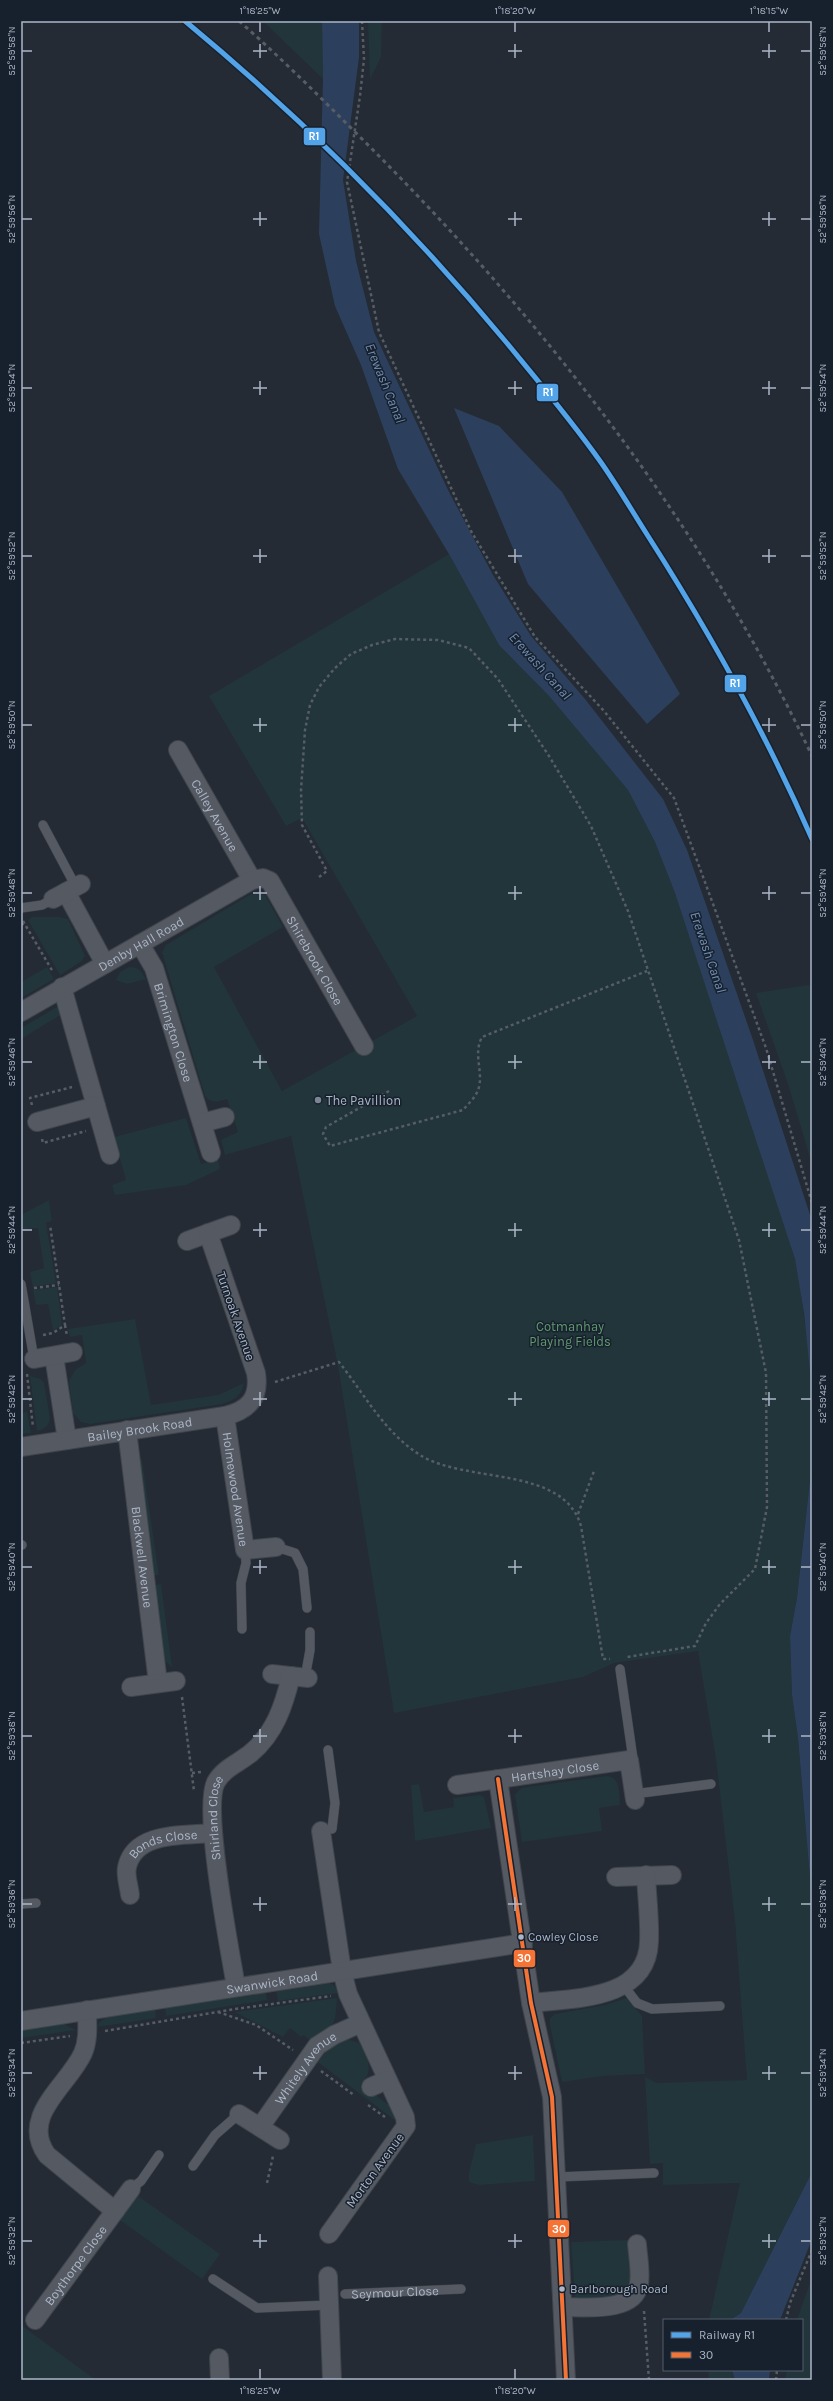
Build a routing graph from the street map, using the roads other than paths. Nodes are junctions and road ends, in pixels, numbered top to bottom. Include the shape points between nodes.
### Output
1 (178, 750) dead end
2 (43, 825) dead end
3 (257, 879) junction
4 (69, 891) junction
5 (21, 908) edge
6 (140, 944) junction
7 (105, 964) junction
8 (62, 987) junction
9 (21, 1012) edge
10 (364, 1046) dead end
11 (96, 1106) junction
12 (225, 1117) dead end
13 (37, 1122) dead end
14 (202, 1123) junction
15 (211, 1153) dead end
16 (110, 1155) dead end
17 (231, 1225) dead end
18 (208, 1233) junction
19 (187, 1241) dead end
20 (21, 1284) edge
21 (73, 1352) dead end
22 (54, 1356) junction
23 (34, 1359) joint
24 (255, 1392) joint
25 (225, 1416) junction
26 (127, 1430) junction
27 (67, 1440) junction
28 (28, 1446) edge
29 (276, 1547) joint
30 (246, 1550) junction
31 (307, 1608) dead end
32 (242, 1629) dead end
33 (310, 1632) dead end
34 (620, 1669) dead end
35 (272, 1674) dead end
36 (301, 1677) junction
37 (176, 1681) road end
38 (158, 1683) junction
39 (131, 1687) dead end
40 (328, 1750) dead end
41 (629, 1760) junction
42 (498, 1779) junction
43 (711, 1784) dead end
44 (457, 1785) dead end
45 (634, 1797) joint
46 (320, 1831) joint
47 (213, 1833) junction
48 (672, 1874) dead end
49 (646, 1875) junction
50 (616, 1877) dead end
51 (130, 1894) dead end
52 (36, 1903) dead end
53 (21, 1904) edge
54 (524, 1943) junction
55 (342, 1971) junction
56 (624, 1986) junction
57 (236, 1987) junction
58 (531, 2003) junction
59 (720, 2006) dead end
60 (87, 2010) junction
61 (21, 2021) edge
62 (361, 2022) junction
63 (239, 2114) joint
64 (260, 2127) junction
65 (280, 2140) road end
66 (159, 2155) dead end
67 (193, 2166) dead end
68 (654, 2173) dead end
69 (557, 2177) junction
70 (131, 2189) joint
71 (115, 2211) junction
72 (329, 2234) dead end
73 (637, 2244) dead end
74 (328, 2276) dead end
75 (213, 2278) dead end
76 (461, 2289) dead end
77 (335, 2298) junction
78 (563, 2307) junction
79 (35, 2320) dead end
80 (219, 2358) dead end
81 (220, 2380) edge
82 (332, 2380) edge
83 (566, 2380) edge

1 - 3 street, Calley Avenue
2 - 4 lane
3 - 6 street, Denby Hall Road
3 - 10 street, Shirebrook Close via 270,881
4 - 5 lane via 42,905
4 - 7 street
6 - 7 street, Denby Hall Road
6 - 14 street, Brimington Close via 154,968
7 - 8 street, Denby Hall Road
8 - 9 street, Denby Hall Road
8 - 11 street
11 - 13 street
11 - 16 street
12 - 14 street
14 - 15 street, Brimington Close
17 - 18 street
18 - 19 street
18 - 24 street, Turnoak Avenue via 256,1372
20 - 23 lane
21 - 22 street
22 - 23 street
22 - 27 street
24 - 25 street, Bailey Brook Road via 245,1409
25 - 26 street, Bailey Brook Road
25 - 30 street, Holmewood Avenue
26 - 27 street, Bailey Brook Road
26 - 38 street, Blackwell Avenue
27 - 28 street, Bailey Brook Road
29 - 30 street, Holmewood Avenue
29 - 31 lane, Holmewood Avenue via 286,1548 295,1553 300,1561
30 - 32 lane via 241,1583
33 - 36 lane via 310,1650
34 - 41 lane via 633,1759
35 - 36 street
36 - 47 street, Shirland Close via 262,1743 223,1772 217,1782 212,1798
37 - 38 street
38 - 39 street
40 - 46 lane via 335,1803
41 - 42 street, Hartshay Close
41 - 45 street
42 - 44 street, Hartshay Close
42 - 54 street
43 - 45 lane
46 - 55 street
47 - 51 street, Bonds Close via 156,1839 139,1847 131,1855 127,1868
47 - 57 street, Shirland Close
48 - 49 street
49 - 50 street
49 - 56 street via 646,1958
52 - 53 lane
54 - 55 street, Swanwick Road
54 - 58 street
55 - 57 street, Swanwick Road
55 - 62 street, Morton Avenue via 348,1994
56 - 58 street via 610,1992
56 - 59 lane via 638,2002 652,2010
57 - 60 street, Swanwick Road
58 - 69 street via 550,2083
60 - 61 street, Swanwick Road
60 - 71 street via 87,2034 83,2053 39,2118 38,2135 47,2155
62 - 64 street, Whitely Avenue via 317,2046
62 - 72 street, Morton Avenue via 379,2084 405,2118 406,2126
63 - 64 street
63 - 67 lane via 215,2135
64 - 65 street
66 - 70 lane, Boythorpe Close via 141,2181
68 - 69 lane
69 - 78 street
70 - 71 street, Boythorpe Close
71 - 79 street, Boythorpe Close
73 - 78 street via 640,2284 634,2298 620,2305
74 - 77 street
75 - 77 lane, Seymour Close via 257,2308 268,2309
76 - 77 lane, Seymour Close
77 - 82 street
78 - 83 street
80 - 81 street

